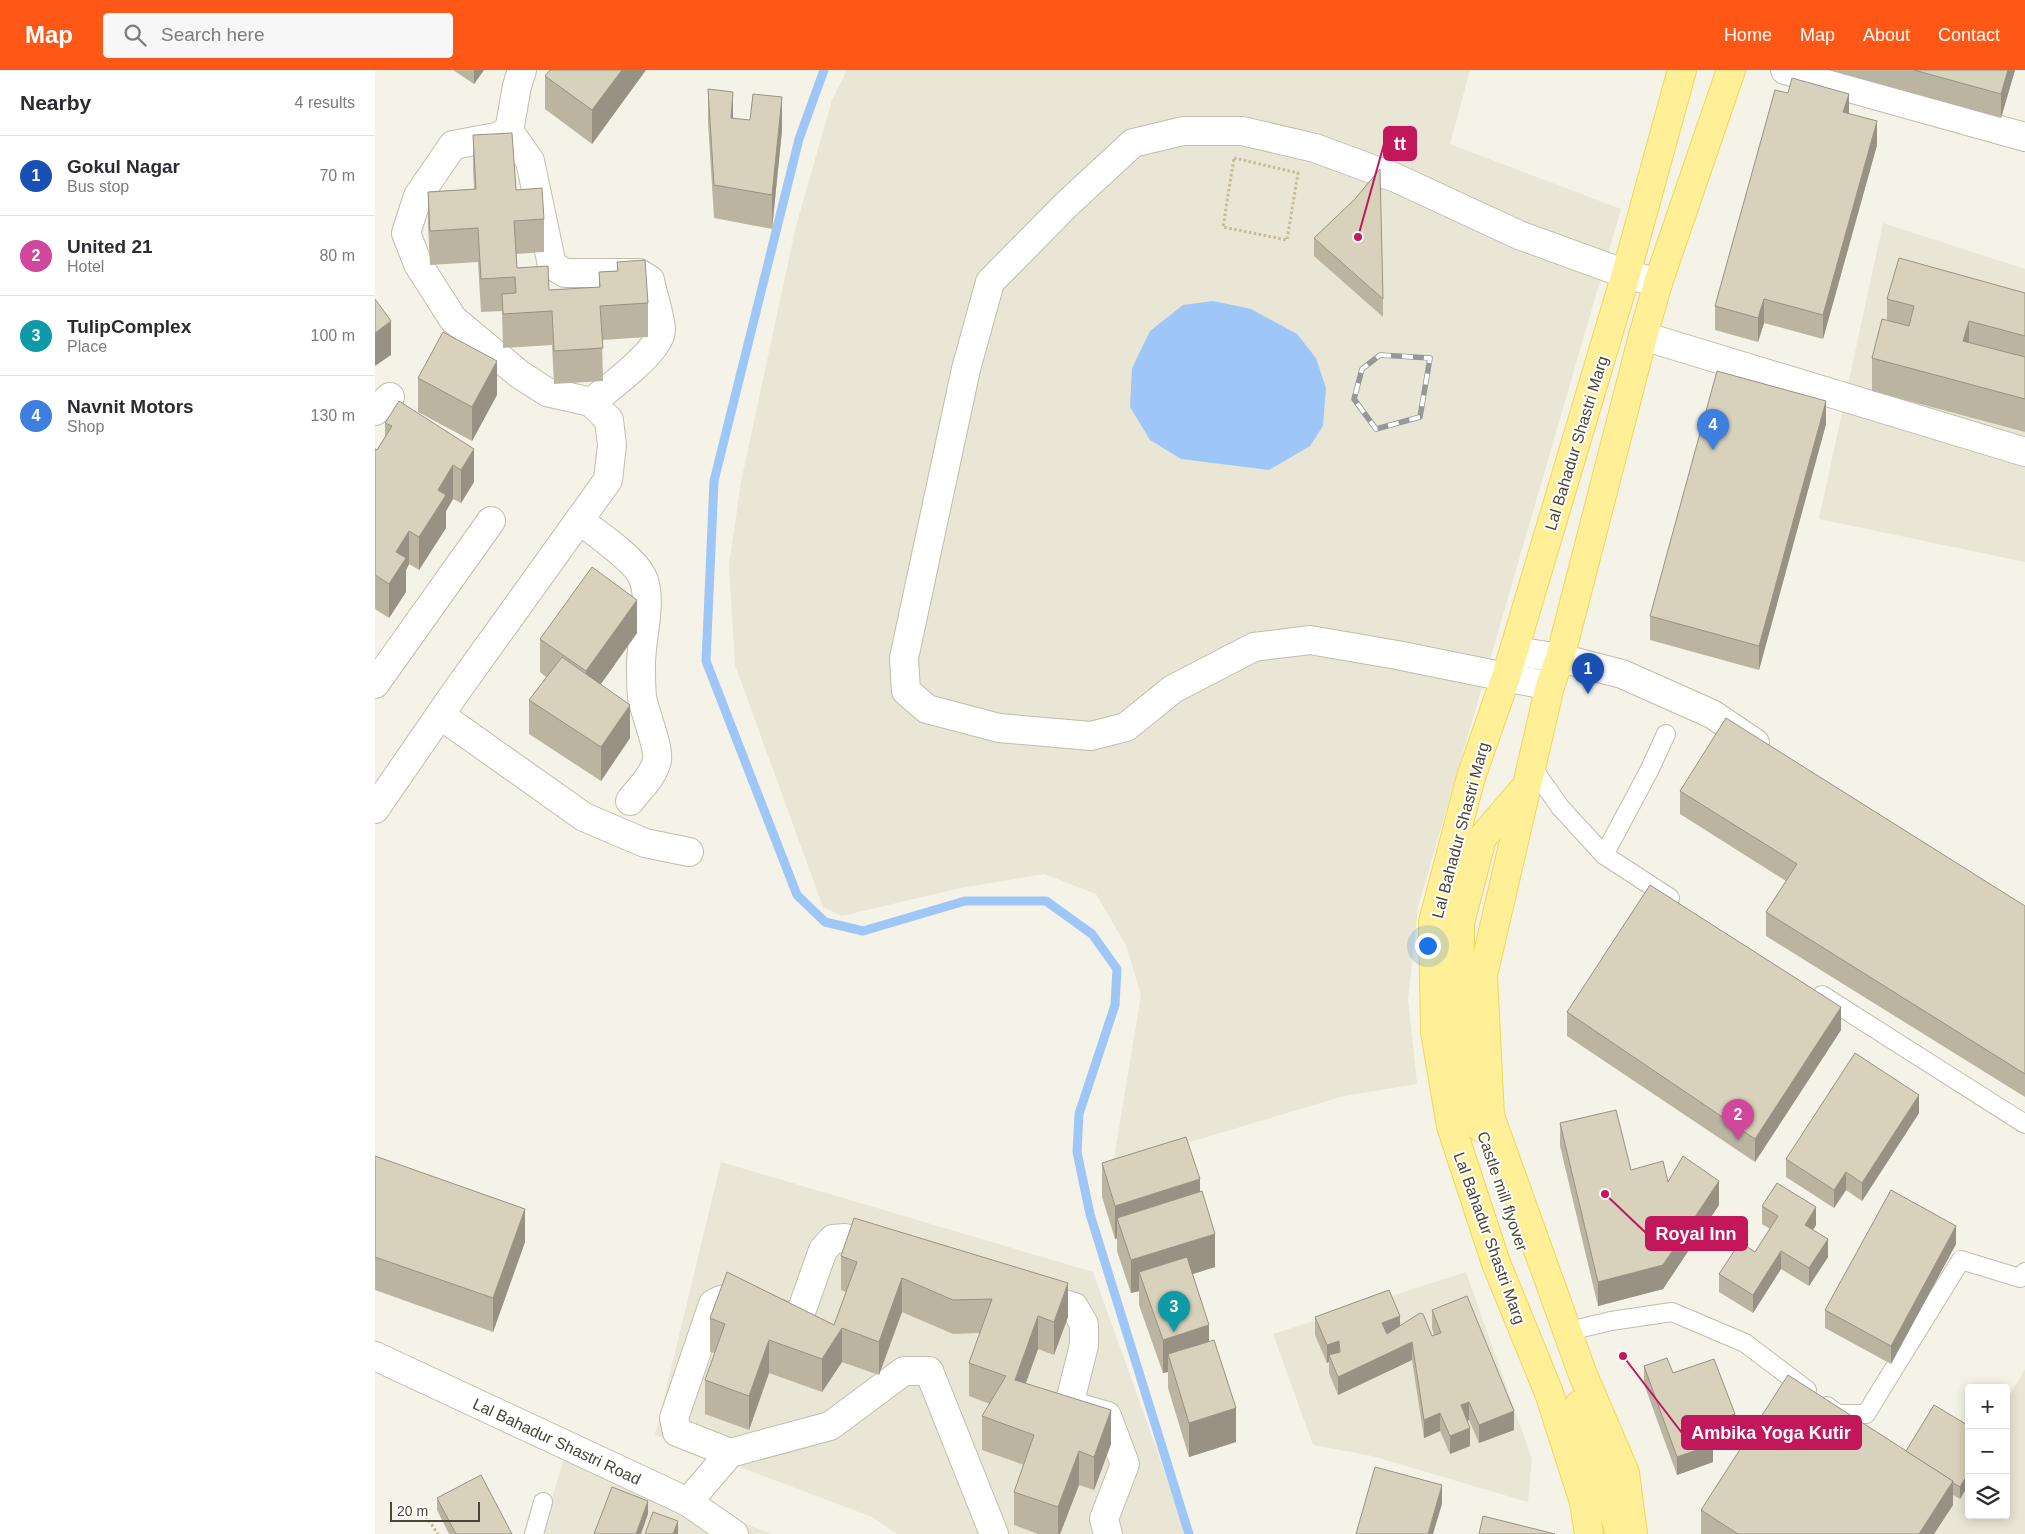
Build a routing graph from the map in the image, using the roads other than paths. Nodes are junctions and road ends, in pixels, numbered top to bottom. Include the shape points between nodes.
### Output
1 (522, 70) edge
2 (1681, 70) edge
3 (1731, 70) edge
4 (1785, 70) edge
5 (509, 131) junction
6 (2025, 137) edge
7 (1626, 274) junction
8 (1658, 283) junction
9 (1643, 336) junction
10 (591, 402) junction
11 (2025, 452) edge
12 (579, 520) junction
13 (491, 521) dead end
14 (1514, 651) junction
15 (383, 655) edge
16 (1560, 658) junction
17 (1506, 677) junction
18 (375, 684) edge
19 (1549, 686) junction
20 (439, 715) junction
21 (1666, 734) dead end
22 (1778, 759) edge
23 (1471, 777) junction
24 (1529, 778) junction
25 (630, 801) dead end
26 (375, 809) edge
27 (1480, 844) junction
28 (689, 852) dead end
29 (1604, 855) junction
30 (1688, 909) edge
31 (1806, 984) edge
32 (2025, 1124) edge
33 (902, 1256) edge
34 (2025, 1272) edge
35 (1007, 1287) edge
36 (1569, 1332) junction
37 (375, 1356) edge
38 (730, 1453) junction
39 (543, 1502) dead end
40 (688, 1502) junction
41 (534, 1534) edge
42 (734, 1534) edge
43 (994, 1534) edge
44 (1108, 1534) edge
45 (1589, 1534) edge
46 (1620, 1534) edge
47 (1633, 1534) edge

1 - 5 street
2 - 7 main road, Lal Bahadur Shastri Marg
3 - 8 main road
4 - 6 street
5 - 10 street via 530,161 552,265 565,273 639,273 650,280 661,331 655,346 619,381
5 - 10 street via 496,137 453,145 418,196 406,233 418,264 453,319 519,374 547,392
7 - 8 street
7 - 14 main road, Lal Bahadur Shastri Marg
7 - 17 street via 1519,236 1396,178 1315,148 1242,131 1183,131 1133,143 990,282 966,368 904,658 906,691 927,709 999,728 1091,736 1127,727 1173,689 1254,647 1309,640
8 - 9 main road
9 - 11 street
9 - 16 main road
10 - 12 street via 609,420 612,445 608,480
12 - 20 street
12 - 25 street via 619,551 641,575 647,592 641,661 642,696 658,749 657,762 649,778
13 - 15 street
14 - 16 street
14 - 17 main road, Lal Bahadur Shastri Marg
15 - 18 street
16 - 19 main road
16 - 22 street via 1622,674 1712,714
17 - 19 street
17 - 23 main road, Lal Bahadur Shastri Marg
19 - 24 main road
20 - 26 street
20 - 28 street via 584,817 645,843
21 - 29 lane
23 - 27 main road
23 - 45 main road, Lal Bahadur Shastri Marg via 1433,922 1435,1032 1451,1126 1496,1263 1549,1393 1584,1502
24 - 27 main road
24 - 29 lane
24 - 36 main road via 1483,975 1489,1116
27 - 46 main road, Castle mill flyover via 1460,923 1459,1040 1470,1097 1577,1399
29 - 30 lane
31 - 32 lane
33 - 38 street via 845,1238 833,1240 823,1250 801,1312 791,1316 732,1298 721,1298 713,1304 674,1418 677,1432
34 - 36 lane via 2020,1278 1961,1260 1866,1414 1839,1414 1745,1343 1672,1312
35 - 44 street via 1073,1307 1084,1324 1085,1345 1069,1405 1107,1416 1125,1464 1104,1519
36 - 47 main road via 1583,1375 1625,1472
37 - 40 street, Lal Bahadur Shastri Road
38 - 40 street
38 - 43 street via 830,1426 904,1371 929,1371
39 - 41 lane
40 - 42 street, Lal Bahadur Shastri Road

